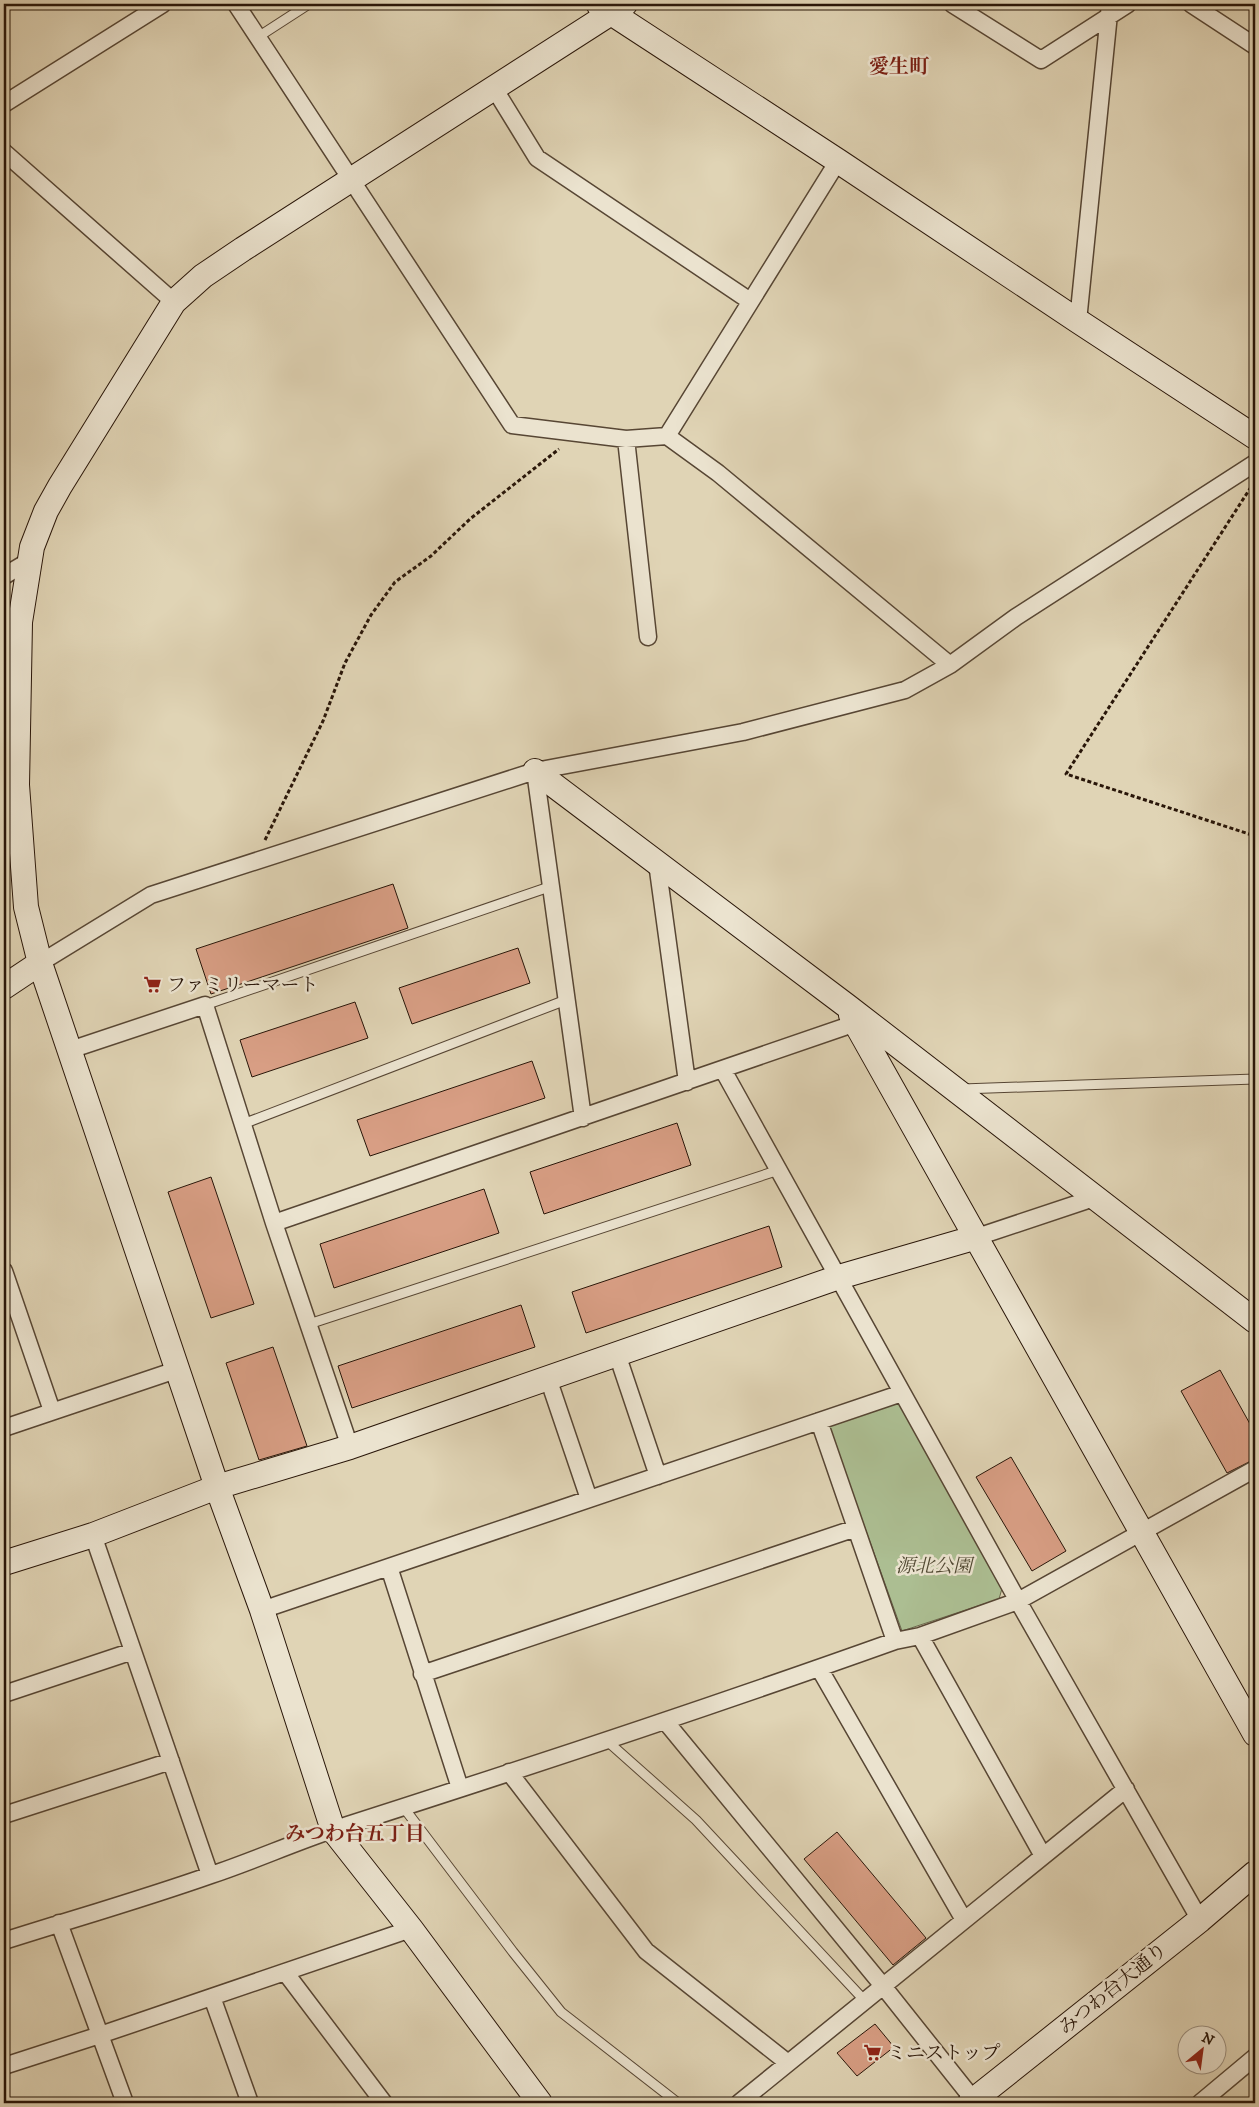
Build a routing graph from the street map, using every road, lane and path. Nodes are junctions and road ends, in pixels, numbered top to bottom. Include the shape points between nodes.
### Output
1 (163, 4) edge
2 (236, 4) edge
3 (309, 4) edge
4 (952, 4) edge
5 (1128, 4) edge
6 (1191, 4) edge
7 (611, 7) edge
8 (1110, 10) edge
9 (258, 37) junction
10 (1255, 46) edge
11 (494, 88) junction
12 (4, 104) edge
13 (4, 152) edge
14 (838, 161) junction
15 (351, 180) junction
16 (750, 301) junction
17 (174, 302) junction
18 (1078, 322) junction
19 (576, 434) junction
20 (667, 436) junction
21 (1255, 438) edge
22 (626, 439) junction
23 (1255, 463) edge
24 (1255, 481) edge
25 (29, 561) junction
26 (4, 576) edge
27 (648, 637) dead end
28 (950, 665) junction
29 (535, 771) junction
30 (10, 789) edge
31 (1255, 836) edge
32 (254, 862) junction
33 (657, 863) junction
34 (552, 886) junction
35 (40, 963) junction
36 (4, 987) edge
37 (566, 1000) junction
38 (205, 1005) junction
39 (852, 1015) junction
40 (70, 1050) junction
41 (723, 1070) junction
42 (1255, 1079) edge
43 (687, 1082) junction
44 (955, 1089) junction
45 (583, 1118) junction
46 (243, 1124) junction
47 (779, 1170) junction
48 (1094, 1198) junction
49 (274, 1223) junction
50 (977, 1237) junction
51 (4, 1271) edge
52 (839, 1277) junction
53 (9, 1307) edge
54 (1255, 1321) edge
55 (309, 1324) junction
56 (617, 1354) junction
57 (179, 1370) junction
58 (548, 1378) junction
59 (902, 1393) junction
60 (52, 1412) junction
61 (819, 1421) junction
62 (4, 1428) edge
63 (350, 1447) junction
64 (1255, 1468) edge
65 (658, 1476) junction
66 (218, 1487) junction
67 (589, 1499) junction
68 (856, 1528) junction
69 (1141, 1532) junction
70 (93, 1535) junction
71 (4, 1564) edge
72 (389, 1567) junction
73 (1018, 1600) junction
74 (262, 1610) junction
75 (920, 1636) junction
76 (896, 1641) junction
77 (133, 1651) junction
78 (819, 1668) junction
79 (422, 1674) junction
80 (4, 1694) edge
81 (665, 1721) junction
82 (1255, 1734) edge
83 (606, 1740) junction
84 (171, 1760) junction
85 (508, 1772) junction
86 (460, 1788) junction
87 (1126, 1789) junction
88 (404, 1808) junction
89 (4, 1815) edge
90 (333, 1830) junction
91 (1043, 1856) junction
92 (1255, 1873) edge
93 (210, 1876) junction
94 (964, 1920) junction
95 (1200, 1920) junction
96 (58, 1923) junction
97 (411, 1929) junction
98 (4, 1941) edge
99 (284, 1972) junction
100 (883, 1986) junction
101 (212, 1997) junction
102 (865, 2001) junction
103 (100, 2035) junction
104 (1255, 2057) edge
105 (788, 2063) junction
106 (4, 2066) edge
107 (973, 2102) edge
108 (125, 2103) edge
109 (250, 2103) edge
110 (384, 2103) edge
111 (540, 2103) edge
112 (678, 2103) edge
113 (739, 2103) edge
114 (1200, 2103) edge

1 - 12 street
2 - 9 street
3 - 9 lane
4 - 8 street via 1041,60
5 - 8 street
6 - 10 street
7 - 11 street
7 - 14 street
8 - 18 street
9 - 15 street
11 - 15 street
11 - 16 street via 537,158
13 - 17 street
14 - 16 street
14 - 18 street
15 - 17 street via 203,276
15 - 19 street via 512,425
16 - 20 street
17 - 25 street via 46,511
18 - 21 street
19 - 22 street
19 - 32 path via 431,556 395,582 376,608 345,663 324,720
20 - 22 street
20 - 28 street via 718,473
22 - 27 street
23 - 28 street via 1016,617
24 - 31 path via 1066,774
25 - 26 street
25 - 30 street via 20,622
28 - 29 street via 905,690 743,732
29 - 32 street
29 - 33 street
29 - 34 street
30 - 35 street via 26,908
32 - 35 street via 152,895
33 - 39 street
33 - 43 street
34 - 37 street
34 - 38 lane
35 - 36 street
35 - 40 street
37 - 45 street
37 - 46 lane
38 - 40 street
38 - 46 street
39 - 41 street
39 - 44 street
39 - 50 street
40 - 57 street
41 - 43 street
41 - 47 street
42 - 44 lane
43 - 45 street
44 - 48 street
45 - 49 street
46 - 49 street
47 - 52 street
47 - 55 lane
48 - 50 street
48 - 54 street
49 - 55 street
50 - 52 street
50 - 69 street
51 - 53 street
52 - 56 street
52 - 59 street
53 - 60 street
55 - 63 street
56 - 58 street
56 - 65 street
57 - 60 street
57 - 66 street
58 - 63 street
58 - 67 street
59 - 61 street
59 - 73 street
60 - 62 street
61 - 65 street
61 - 68 street
63 - 66 street
64 - 69 street
65 - 67 street
66 - 70 street
66 - 74 street
67 - 72 street
68 - 76 street
68 - 79 street
69 - 73 street
69 - 82 street
70 - 71 street
70 - 77 street
72 - 74 street
72 - 79 street
73 - 75 street
73 - 87 street
74 - 90 street
75 - 76 street
75 - 91 street
76 - 78 street
77 - 80 street
77 - 84 street
78 - 81 street
78 - 94 street
79 - 86 street
81 - 83 street
81 - 100 street
83 - 85 street
83 - 102 lane via 696,1820
84 - 89 street
84 - 93 street
85 - 86 street
85 - 105 street via 646,1951
86 - 88 street
87 - 91 street
87 - 95 street
88 - 90 street
88 - 112 lane via 561,2012
90 - 93 street
90 - 97 street
91 - 94 street
92 - 95 street, みつわ台大通り
93 - 96 street
94 - 100 street
95 - 107 street, みつわ台大通り
96 - 98 street
96 - 103 street
97 - 99 street
97 - 111 street
99 - 101 street
99 - 110 street
100 - 102 street
100 - 107 street
101 - 103 street
101 - 109 street
102 - 105 street
103 - 106 street
103 - 108 street
104 - 114 street
105 - 113 street

